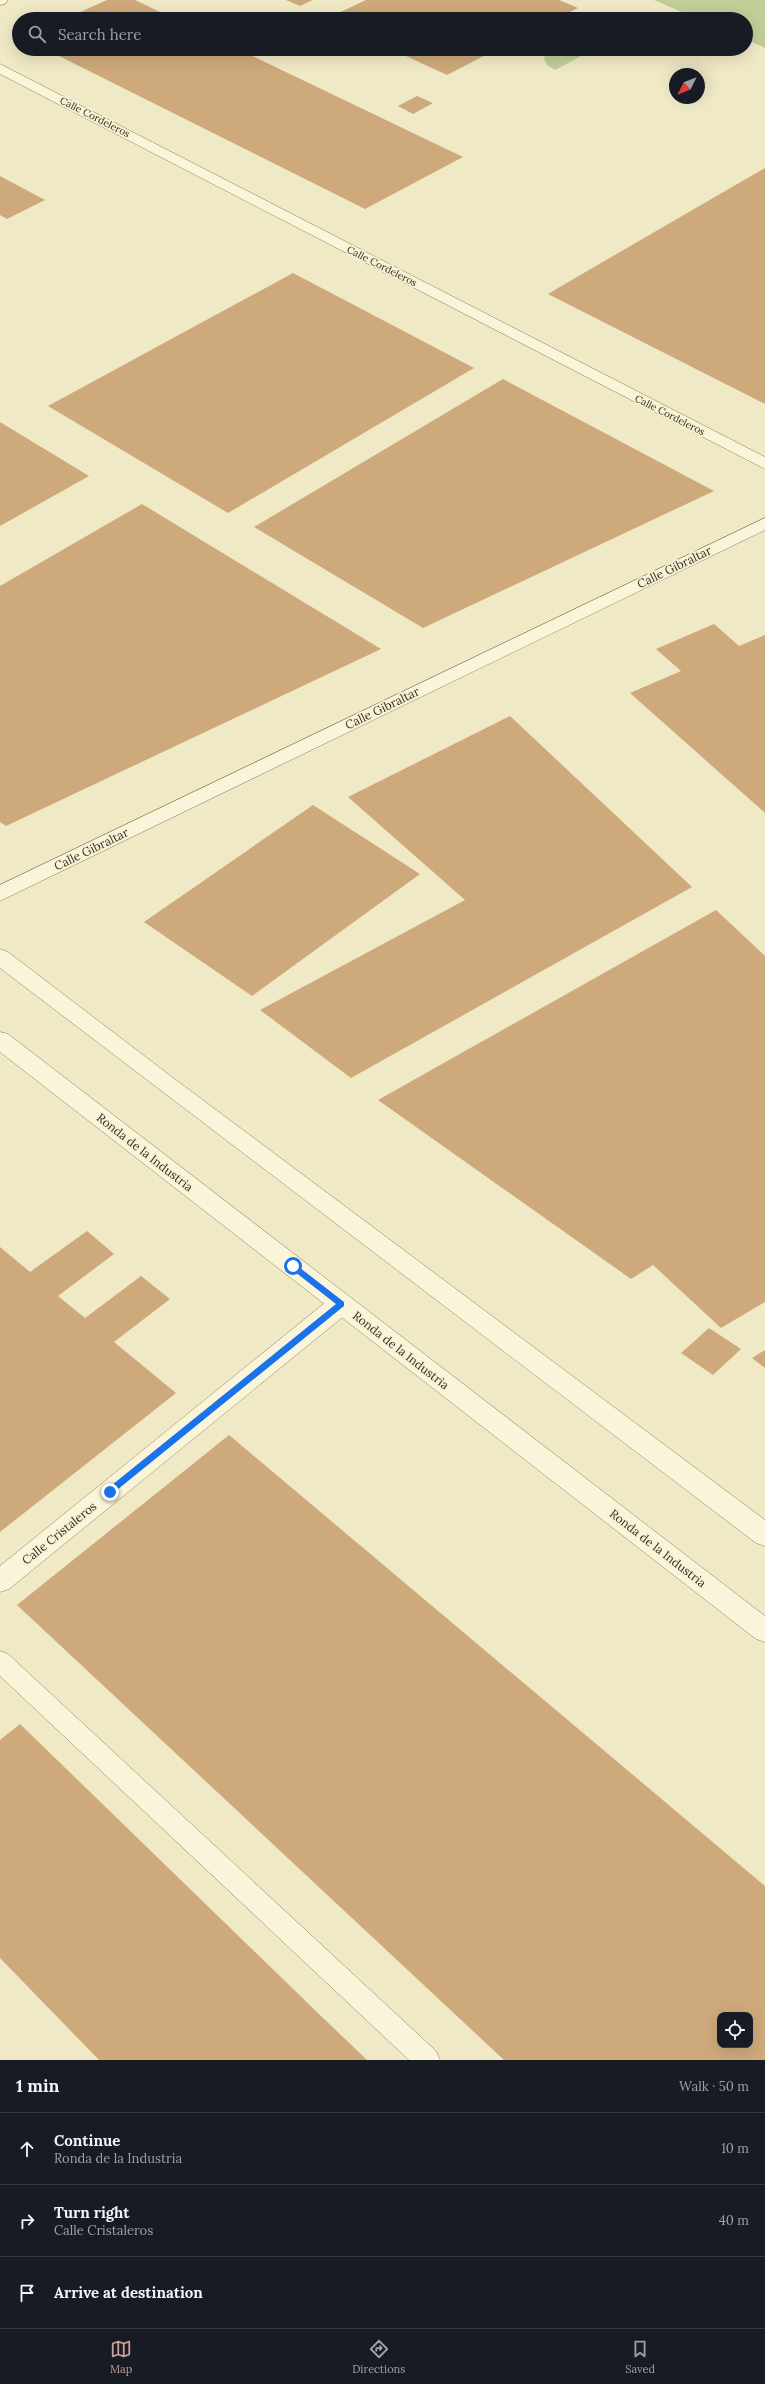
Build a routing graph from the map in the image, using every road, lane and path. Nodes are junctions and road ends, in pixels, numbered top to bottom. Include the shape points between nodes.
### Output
1 (0, 68) edge
2 (765, 464) edge
3 (765, 523) edge
4 (0, 894) edge
5 (0, 957) edge
6 (0, 1040) edge
7 (341, 1304) junction
8 (765, 1535) edge
9 (0, 1581) edge
10 (765, 1630) edge
11 (0, 1661) edge
12 (427, 2060) edge

1 - 2 street, Calle Cordeleros
3 - 4 street, Calle Gibraltar
5 - 8 street
6 - 7 street, Ronda de la Industria
7 - 9 street, Calle Cristaleros
7 - 10 street, Ronda de la Industria
11 - 12 lane

